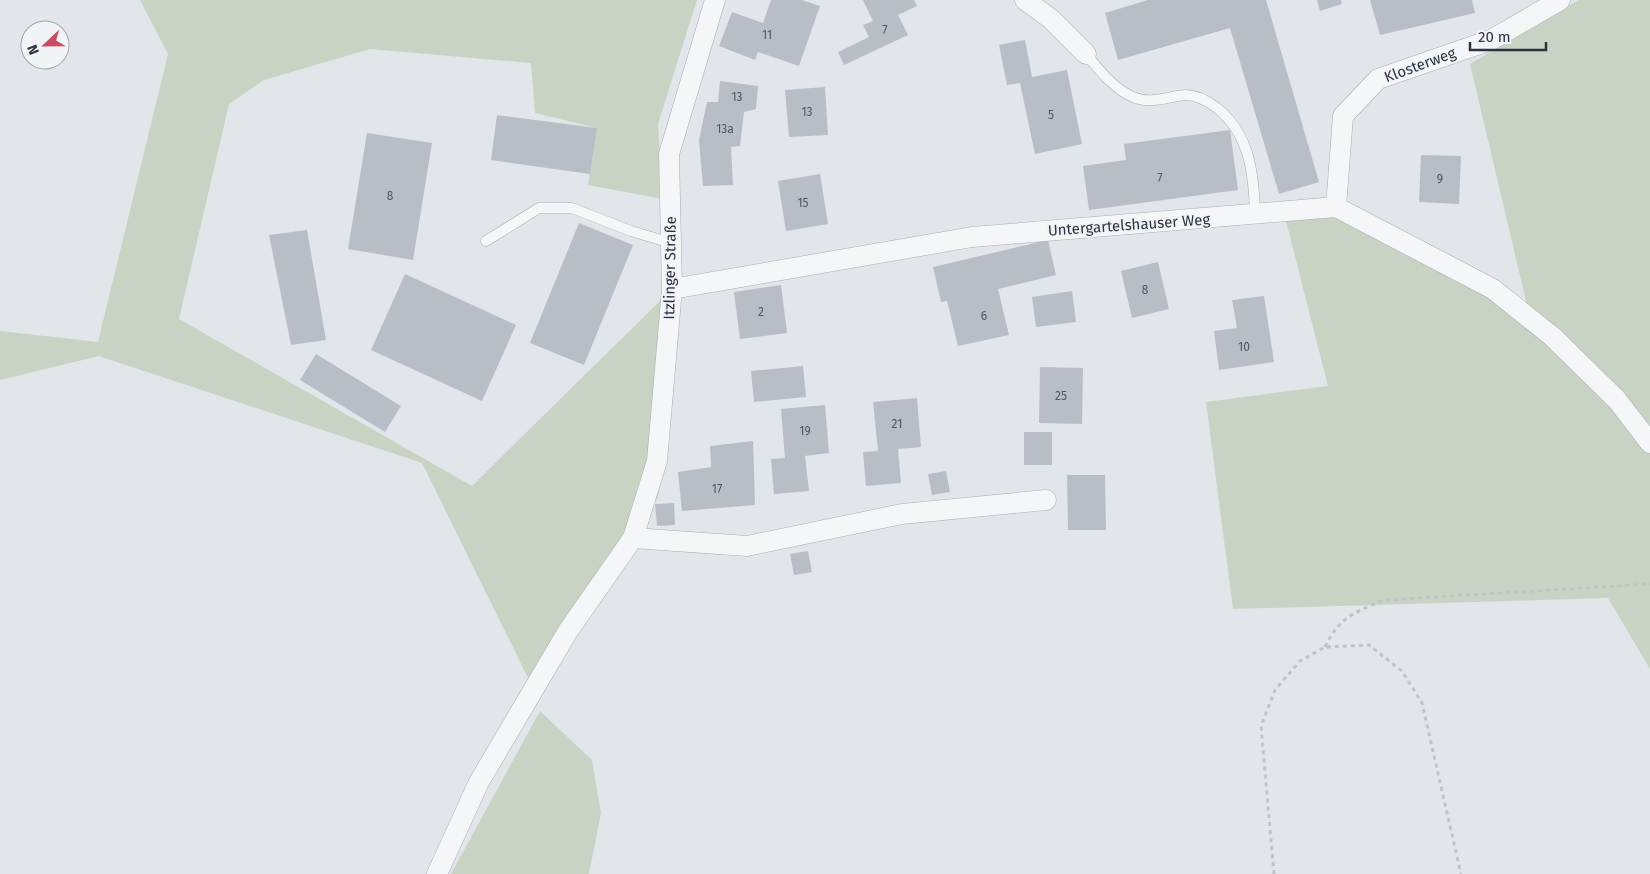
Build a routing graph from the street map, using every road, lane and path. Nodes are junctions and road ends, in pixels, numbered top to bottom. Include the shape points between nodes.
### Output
1 (715, 0) edge
2 (1025, 0) edge
3 (1560, 0) edge
4 (1086, 54) joint
5 (1336, 207) junction
6 (1254, 215) junction
7 (486, 241) dead end
8 (671, 243) junction
9 (672, 288) junction
10 (1650, 443) edge
11 (1046, 500) dead end
12 (633, 538) junction
13 (1650, 584) edge
14 (1325, 646) junction
15 (437, 874) edge
16 (1274, 874) edge
17 (1461, 874) edge

1 - 8 street, Itzlinger Straße via 670,154
2 - 4 street via 1051,19
3 - 5 street, Klosterweg via 1491,40 1378,79 1343,116
4 - 6 lane via 1106,77 1133,97 1143,100 1187,95 1209,102 1222,112 1239,131 1247,151 1254,192
5 - 6 street, Untergartelshauser Weg
5 - 10 street via 1493,288 1553,337 1616,400
6 - 9 street, Untergartelshauser Weg via 972,237
7 - 8 lane via 539,208 572,208
8 - 9 street, Itzlinger Straße
9 - 12 street, Itzlinger Straße via 657,461
11 - 12 street via 902,514 747,546
12 - 15 street, Itzlinger Straße via 568,631 479,782
13 - 14 path via 1384,600 1351,614 1334,628
14 - 16 path via 1300,661 1275,690 1261,726
14 - 17 path via 1368,645 1402,671 1422,703

